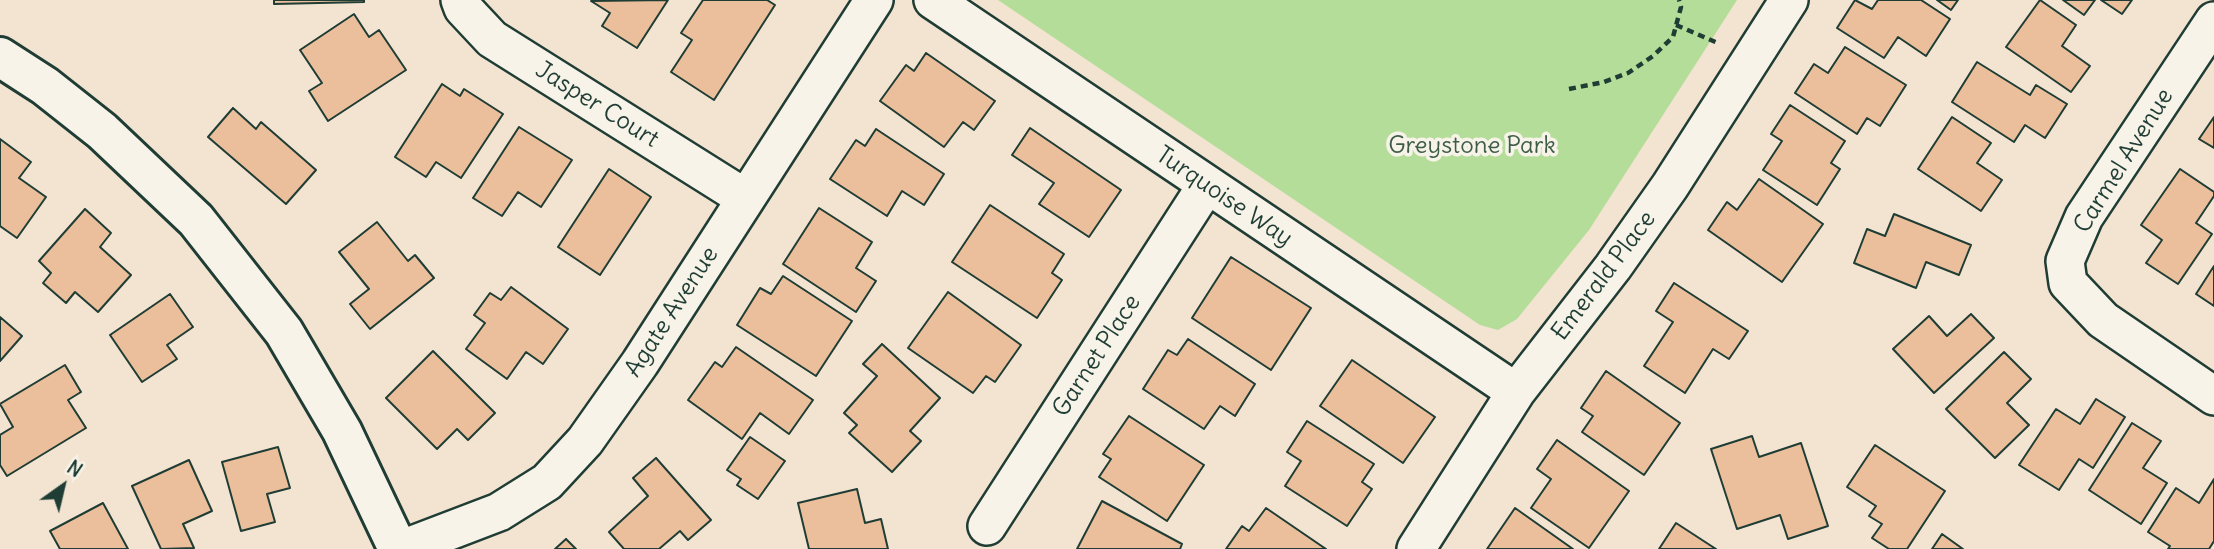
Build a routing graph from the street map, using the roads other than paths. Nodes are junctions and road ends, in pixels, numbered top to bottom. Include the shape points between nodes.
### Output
1 (460, 0) edge
2 (874, 0) edge
3 (933, 0) edge
4 (1789, 0) edge
5 (2214, 21) edge
6 (0, 57) edge
7 (1206, 186) junction
8 (745, 198) junction
9 (1516, 392) junction
10 (2214, 396) edge
11 (987, 526) dead end
12 (400, 549) edge
13 (1416, 549) edge

1 - 8 street, Jasper Court via 492,39
2 - 8 street, Agate Avenue
3 - 7 street, Turquoise Way
4 - 9 street, Emerald Place via 1670,186
5 - 10 street, Carmel Avenue via 2084,216 2065,261 2068,283 2103,320
6 - 12 street via 102,131 196,220 284,332 342,431
7 - 9 street, Turquoise Way
7 - 11 street, Garnet Place
8 - 12 street, Agate Avenue via 640,363 585,441 554,474 499,512
9 - 13 street, Emerald Place

